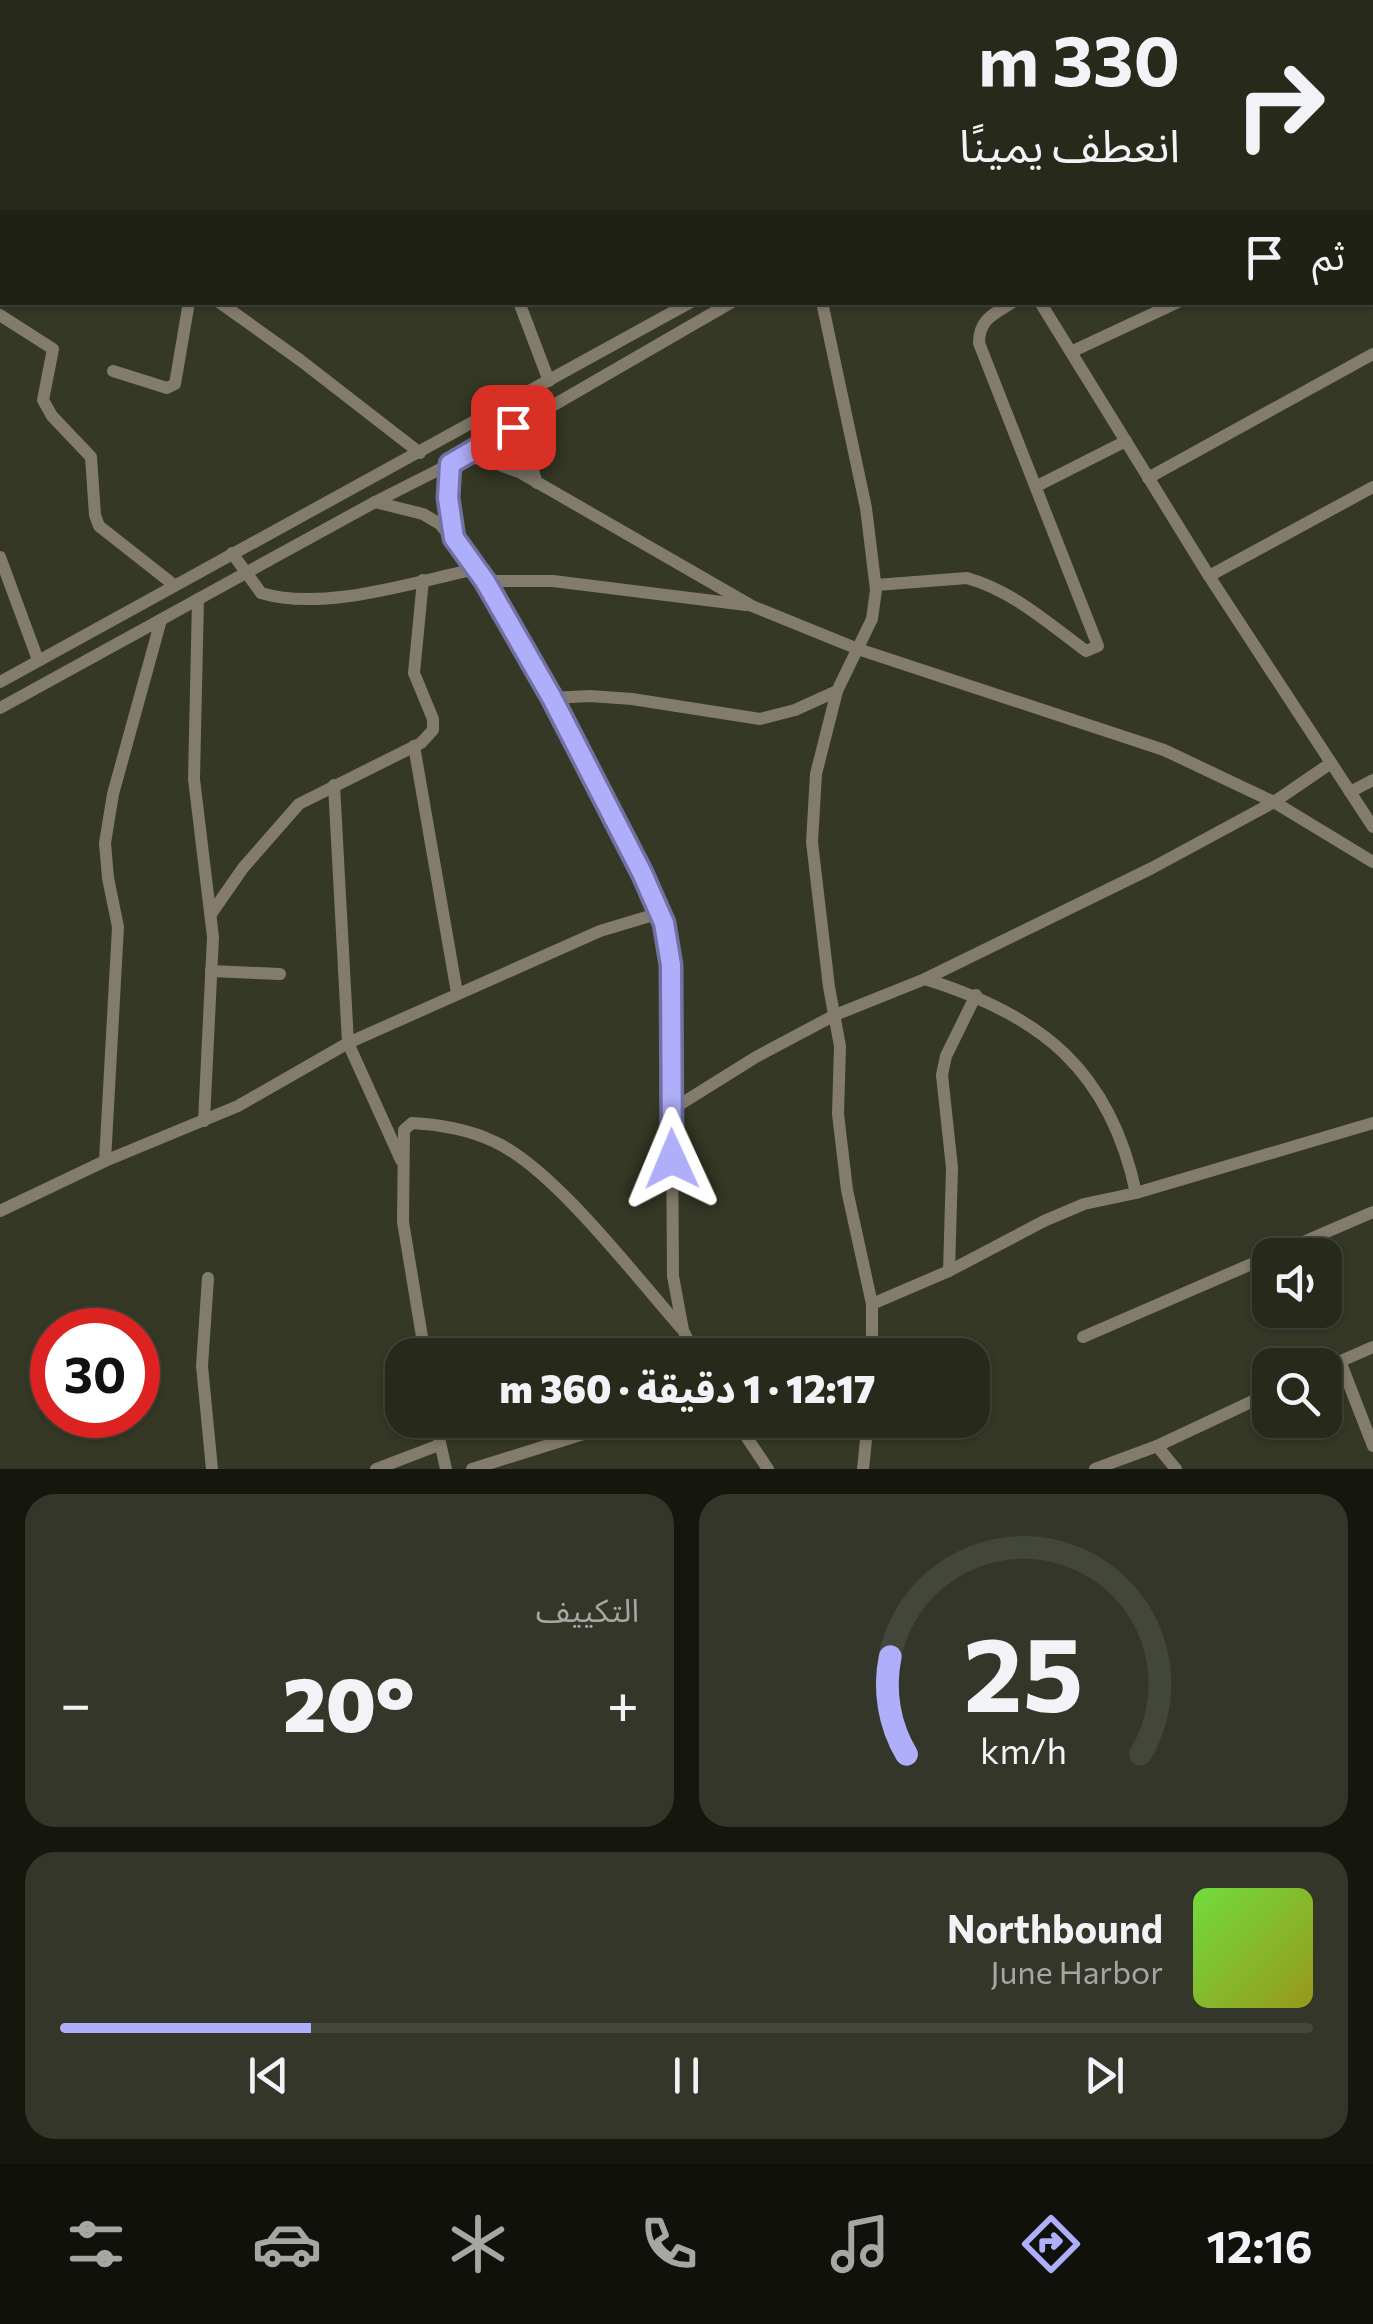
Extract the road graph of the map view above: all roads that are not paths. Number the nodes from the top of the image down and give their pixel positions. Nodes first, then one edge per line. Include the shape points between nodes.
1 (188, 305) edge
2 (223, 305) edge
3 (521, 305) edge
4 (686, 305) edge
5 (727, 305) edge
6 (823, 305) edge
7 (1008, 305) edge
8 (1042, 305) edge
9 (1172, 305) edge
10 (0, 315) edge
11 (1073, 351) junction
12 (1373, 354) edge
13 (578, 365) junction
14 (113, 371) dead end
15 (549, 381) junction
16 (587, 384) junction
17 (538, 412) junction
18 (1126, 442) junction
19 (420, 452) junction
20 (464, 457) junction
21 (450, 464) junction
22 (1148, 478) junction
23 (537, 484) junction
24 (1037, 486) junction
25 (1373, 487) edge
26 (375, 502) junction
27 (454, 538) junction
28 (232, 554) junction
29 (0, 558) edge
30 (476, 569) junction
31 (245, 574) junction
32 (1209, 576) junction
33 (423, 580) junction
34 (485, 581) junction
35 (174, 585) junction
36 (876, 585) junction
37 (198, 599) junction
38 (752, 606) junction
39 (162, 620) junction
40 (858, 649) junction
41 (38, 660) junction
42 (0, 682) edge
43 (837, 691) junction
44 (552, 698) junction
45 (0, 708) edge
46 (414, 746) junction
47 (1330, 763) junction
48 (1373, 780) edge
49 (334, 785) junction
50 (1350, 792) junction
51 (1274, 802) junction
52 (1373, 827) edge
53 (1373, 862) edge
54 (660, 913) junction
55 (211, 914) junction
56 (211, 971) junction
57 (280, 974) dead end
58 (925, 979) junction
59 (457, 993) junction
60 (976, 995) junction
61 (835, 1015) junction
62 (348, 1043) junction
63 (672, 1110) junction
64 (204, 1122) junction
65 (1373, 1123) edge
66 (105, 1161) junction
67 (402, 1163) junction
68 (1136, 1193) junction
69 (0, 1210) edge
70 (1373, 1212) edge
71 (1313, 1238) edge
72 (1252, 1264) edge
73 (949, 1271) junction
74 (208, 1278) dead end
75 (872, 1304) junction
76 (682, 1330) junction
77 (422, 1338) edge
78 (686, 1338) edge
79 (872, 1338) edge
80 (1083, 1338) dead end
81 (1373, 1347) edge
82 (1342, 1360) edge
83 (1342, 1366) edge
84 (1252, 1401) edge
85 (438, 1438) edge
86 (571, 1438) edge
87 (747, 1438) edge
88 (866, 1438) edge
89 (439, 1444) junction
90 (1156, 1446) junction
91 (1373, 1446) edge
92 (212, 1469) edge
93 (376, 1469) edge
94 (446, 1469) edge
95 (472, 1469) edge
96 (768, 1469) edge
97 (863, 1469) edge
98 (1095, 1469) edge
99 (1176, 1469) edge

1 - 14 street via 175,384 166,388
2 - 19 street
3 - 15 street
4 - 13 street
5 - 16 street
6 - 36 street
7 - 24 street via 980,326 980,343
8 - 11 street
9 - 11 street
10 - 35 street via 52,349 43,400 91,457 98,526
11 - 18 street
12 - 22 street
13 - 15 street
13 - 16 street
15 - 19 street
16 - 17 street
17 - 20 street
17 - 23 street via 530,440
18 - 22 street
18 - 24 street
19 - 28 street
20 - 21 street
20 - 23 street via 502,465
21 - 26 street
21 - 27 street
22 - 32 street
23 - 38 street
24 - 36 street via 1096,636 1095,650 1086,651 1031,609 966,578
25 - 32 street
26 - 27 street via 423,514
26 - 31 street
27 - 30 street
28 - 31 street
28 - 35 street
29 - 41 street
30 - 33 street
30 - 34 street
31 - 33 street via 265,594 300,598
31 - 37 street
32 - 47 street
33 - 46 street via 414,673 434,726
34 - 38 street via 554,581
34 - 44 street
35 - 41 street
36 - 40 street via 872,619
37 - 39 street
37 - 55 street via 194,780
38 - 40 street
39 - 45 street
39 - 66 street via 112,794 105,843 118,927
40 - 43 street
40 - 51 street via 1141,741
41 - 42 street
43 - 44 street via 760,719 632,699
43 - 61 street via 812,813
44 - 54 street
46 - 49 street
46 - 59 street
47 - 50 street
47 - 51 street
48 - 50 street
49 - 55 street via 292,810
49 - 62 street
50 - 52 street
51 - 53 street
51 - 58 street
54 - 59 street via 600,931
54 - 63 street via 671,965
55 - 56 street
56 - 57 street
56 - 64 street
58 - 60 street
58 - 61 street
59 - 62 street
60 - 68 street via 1032,1026 1090,1080 1119,1130
60 - 73 street via 942,1075 952,1168
61 - 63 street
61 - 75 street via 842,1151
62 - 64 street
62 - 67 street
63 - 76 street via 673,1276
64 - 66 street
65 - 68 street
66 - 69 street
67 - 76 street via 404,1130 412,1123 499,1144 564,1197
67 - 77 street via 403,1222
68 - 73 street via 1084,1204
70 - 71 street
72 - 80 street
73 - 75 street
74 - 92 street via 202,1366
75 - 79 street
76 - 78 street
81 - 82 street
83 - 91 street
84 - 90 street
85 - 89 street
86 - 95 street
87 - 96 street
88 - 97 street
89 - 93 street
89 - 94 street
90 - 98 street
90 - 99 street

